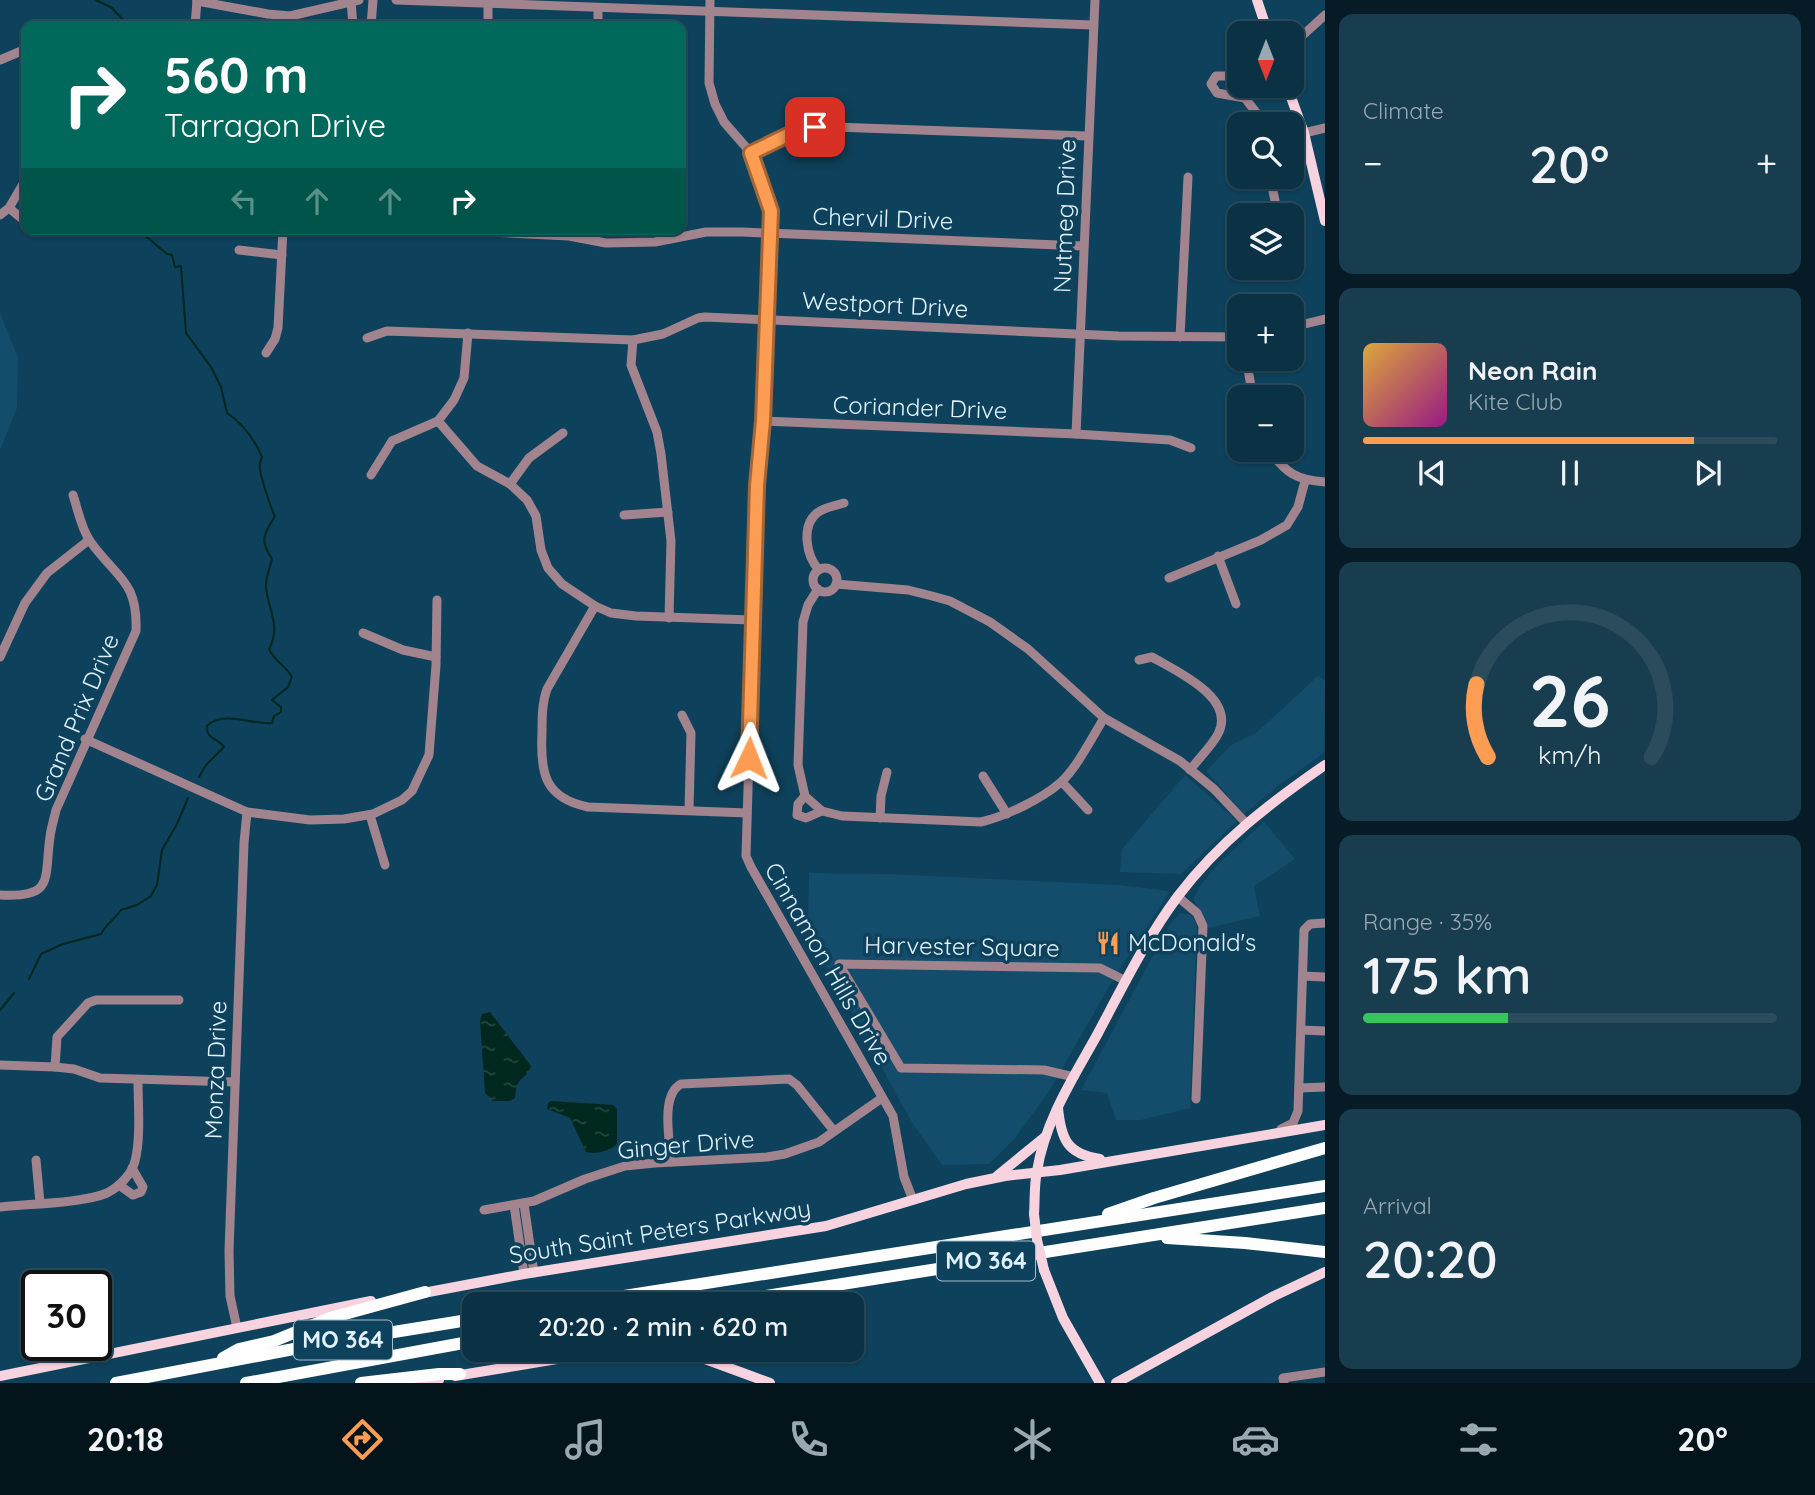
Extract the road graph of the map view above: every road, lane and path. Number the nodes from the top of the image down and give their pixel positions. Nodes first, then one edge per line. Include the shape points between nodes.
1 (359, 0) edge
2 (373, 0) edge
3 (396, 0) edge
4 (710, 0) edge
5 (1095, 0) edge
6 (1257, 0) edge
7 (197, 1) edge
8 (351, 1) edge
9 (488, 4) junction
10 (598, 8) junction
11 (710, 12) junction
12 (1325, 15) edge
13 (195, 21) edge
14 (353, 21) edge
15 (371, 21) edge
16 (488, 21) edge
17 (598, 21) edge
18 (1264, 21) edge
19 (1093, 25) junction
20 (1304, 34) edge
21 (21, 51) edge
22 (0, 60) edge
23 (1227, 76) edge
24 (1227, 95) edge
25 (1245, 98) edge
26 (1256, 112) edge
27 (1325, 128) edge
28 (1304, 133) joint
29 (1087, 136) junction
30 (751, 153) junction
31 (1188, 177) dead end
32 (21, 188) edge
33 (9, 208) junction
34 (0, 215) edge
35 (21, 218) edge
36 (1325, 221) edge
37 (770, 234) junction
38 (283, 235) edge
39 (549, 235) edge
40 (1083, 246) junction
41 (239, 250) dead end
42 (282, 255) junction
43 (765, 318) junction
44 (1325, 319) edge
45 (1304, 324) edge
46 (468, 333) junction
47 (1080, 334) junction
48 (1180, 337) junction
49 (1227, 337) edge
50 (367, 338) dead end
51 (633, 340) junction
52 (266, 353) dead end
53 (438, 421) junction
54 (763, 421) junction
55 (563, 433) dead end
56 (1076, 434) junction
57 (1191, 448) dead end
58 (1279, 462) edge
59 (370, 475) dead end
60 (1305, 481) junction
61 (1325, 482) edge
62 (510, 484) junction
63 (73, 495) dead end
64 (844, 503) dead end
65 (668, 512) junction
66 (624, 515) dead end
67 (89, 540) junction
68 (1218, 556) junction
69 (819, 570) junction
70 (1169, 578) dead end
71 (836, 584) junction
72 (818, 589) junction
73 (437, 600) dead end
74 (1236, 604) dead end
75 (595, 606) junction
76 (669, 618) junction
77 (752, 620) junction
78 (363, 633) dead end
79 (0, 657) edge
80 (436, 657) junction
81 (1139, 660) dead end
82 (682, 715) dead end
83 (1104, 718) junction
84 (85, 740) junction
85 (1325, 758) edge
86 (1322, 768) edge
87 (1191, 770) junction
88 (887, 772) dead end
89 (984, 776) dead end
90 (1062, 782) junction
91 (805, 796) junction
92 (689, 810) junction
93 (1088, 810) dead end
94 (822, 811) junction
95 (247, 812) junction
96 (747, 813) junction
97 (1007, 814) junction
98 (370, 816) junction
99 (880, 818) junction
100 (1246, 823) junction
101 (385, 865) dead end
102 (0, 895) edge
103 (1178, 897) junction
104 (1325, 923) edge
105 (1303, 976) junction
106 (1325, 977) edge
107 (1126, 981) junction
108 (179, 1000) dead end
109 (1301, 1030) junction
110 (1325, 1031) edge
111 (0, 1065) edge
112 (55, 1067) junction
113 (1074, 1077) junction
114 (138, 1080) junction
115 (235, 1082) junction
116 (1325, 1087) edge
117 (1299, 1088) junction
118 (882, 1098) junction
119 (1196, 1099) dead end
120 (1058, 1106) junction
121 (1298, 1111) junction
122 (1325, 1125) edge
123 (834, 1131) junction
124 (1272, 1134) junction
125 (1046, 1136) junction
126 (1325, 1149) edge
127 (36, 1160) dead end
128 (1111, 1161) junction
129 (671, 1162) junction
130 (132, 1168) junction
131 (1037, 1172) junction
132 (995, 1178) junction
133 (119, 1185) junction
134 (1325, 1186) edge
135 (913, 1200) junction
136 (40, 1202) junction
137 (519, 1205) junction
138 (0, 1207) edge
139 (1325, 1208) edge
140 (484, 1210) dead end
141 (1079, 1224) junction
142 (1138, 1237) junction
143 (1325, 1252) edge
144 (1325, 1272) edge
145 (529, 1274) junction
146 (425, 1292) junction
147 (649, 1292) edge
148 (791, 1292) edge
149 (462, 1321) edge
150 (237, 1328) junction
151 (462, 1344) edge
152 (213, 1363) junction
153 (1137, 1371) junction
154 (1325, 1372) edge
155 (460, 1374) junction
156 (0, 1376) edge
157 (1283, 1381) edge
158 (117, 1383) edge
159 (246, 1383) edge
160 (361, 1383) edge
161 (418, 1383) edge
162 (770, 1383) edge
163 (1100, 1383) edge
164 (1116, 1383) edge
165 (1131, 1383) edge

1 - 8 street
2 - 15 street
3 - 9 street
4 - 11 street, Cinnamon Hills Drive
5 - 19 street, Nutmeg Drive
6 - 18 main road
7 - 8 street via 290,16
7 - 13 street
8 - 14 street
9 - 10 street
9 - 16 street
10 - 11 street
10 - 17 street
11 - 19 street
11 - 30 street, Cinnamon Hills Drive via 709,83 715,104
12 - 20 street
19 - 29 street, Nutmeg Drive
21 - 22 street
23 - 24 street via 1216,76 1212,84 1217,93
25 - 26 street
27 - 28 street
28 - 36 main road
29 - 30 street via 815,127
29 - 40 street, Nutmeg Drive
30 - 37 street, Cinnamon Hills Drive via 771,211
31 - 48 street
32 - 33 street
33 - 34 street
33 - 35 street
37 - 39 street, Chervil Drive via 706,232 655,242 606,243
37 - 40 street, Chervil Drive
37 - 43 street, Cinnamon Hills Drive
38 - 42 street
40 - 47 street, Nutmeg Drive
41 - 42 street
42 - 52 street via 278,328
43 - 47 street, Westport Drive
43 - 51 street, Westport Drive via 698,318 663,334
43 - 54 street, Cinnamon Hills Drive
44 - 45 street
46 - 50 street, Westport Drive via 387,331
46 - 51 street, Westport Drive
46 - 53 street via 461,388
47 - 48 street, Westport Drive
47 - 56 street, Nutmeg Drive
48 - 49 street, Westport Drive
51 - 65 street via 631,365 657,432
53 - 59 street via 392,441
53 - 62 street via 477,466
54 - 56 street, Coriander Drive
54 - 77 street, Cinnamon Hills Drive
55 - 62 street via 529,458
56 - 57 street, Coriander Drive via 1170,440
58 - 60 street
60 - 61 street
60 - 68 street via 1287,525
62 - 75 street via 536,516 548,568 562,584
63 - 67 street, Grand Prix Drive
64 - 69 street via 813,516 807,549
65 - 66 street
65 - 76 street
67 - 79 street via 47,573 25,603
67 - 84 street, Grand Prix Drive via 127,584 137,610 136,631
68 - 70 street
68 - 74 street
69 - 71 street via 831,570
69 - 72 street via 813,578
71 - 72 street via 828,591
71 - 83 street via 952,598 1028,649
72 - 91 street via 803,622 798,765
73 - 80 street
75 - 76 street via 611,613
75 - 92 street via 543,701 543,773 555,793 569,803
76 - 77 street
77 - 96 street, Cinnamon Hills Drive
78 - 80 street via 403,650
80 - 98 street via 429,755 412,791
81 - 87 street via 1152,657 1207,691 1217,704 1219,733
82 - 92 street via 691,733
83 - 87 street
83 - 90 street
84 - 95 street
84 - 102 street, Grand Prix Drive via 56,810 48,872 39,889 18,896
85 - 86 main road
86 - 100 main road
87 - 100 street
88 - 99 street
89 - 97 street
90 - 93 street
90 - 97 street
91 - 94 street
91 - 94 street via 797,815 806,818
92 - 96 street
94 - 99 street
95 - 98 street via 310,820
95 - 115 street, Monza Drive
96 - 118 street, Cinnamon Hills Drive via 746,856 751,867
97 - 99 street via 981,822
98 - 101 street
100 - 103 main road
103 - 107 main road
103 - 119 street via 1197,913 1203,926
104 - 105 street via 1310,924 1304,930
105 - 106 street
105 - 109 street
107 - 113 main road
107 - 113 street, Harvester Square via 1100,968 839,964 901,1068 1044,1070
108 - 112 street via 88,1003 57,1037
109 - 110 street
109 - 117 street
111 - 112 street
112 - 114 street via 100,1078
113 - 120 main road
114 - 115 street
114 - 130 street
115 - 150 street, Monza Drive via 229,1251 230,1296
116 - 117 street
117 - 121 street
118 - 123 street, Ginger Drive
118 - 135 street, Cinnamon Hills Drive via 895,1123 904,1177
120 - 125 main road
120 - 128 main road via 1064,1139 1072,1148 1085,1157
121 - 122 street via 1312,1123
121 - 124 street via 1293,1123
122 - 124 main road, South Saint Peters Parkway
123 - 129 street, Ginger Drive via 813,1145 777,1156
123 - 129 street via 789,1079 681,1084 671,1091 668,1103
124 - 128 main road, South Saint Peters Parkway
125 - 131 main road
125 - 132 main road
126 - 141 highway
127 - 136 street
128 - 131 main road, South Saint Peters Parkway
129 - 137 street, Ginger Drive via 611,1170
130 - 133 street
130 - 133 street via 143,1187 141,1192 133,1195
131 - 132 main road, South Saint Peters Parkway
131 - 163 main road, bridge via 1034,1214 1044,1270 1063,1318
132 - 135 main road, South Saint Peters Parkway
133 - 136 street via 90,1197
134 - 141 highway, MO 364
135 - 145 main road, South Saint Peters Parkway via 826,1226
136 - 138 street
137 - 140 street, Ginger Drive
137 - 145 street
139 - 142 highway, MO 364
141 - 147 highway, MO 364
142 - 143 highway
142 - 148 highway, MO 364
144 - 153 main road
145 - 146 main road, South Saint Peters Parkway
146 - 150 main road, South Saint Peters Parkway
146 - 152 highway via 330,1318 274,1341 239,1349
149 - 152 highway, MO 364
150 - 156 main road, South Saint Peters Parkway
151 - 159 highway, MO 364
152 - 158 highway, MO 364
153 - 164 main road
153 - 165 main road
154 - 157 street
155 - 160 highway
155 - 161 main road
155 - 162 main road via 640,1350 705,1359

